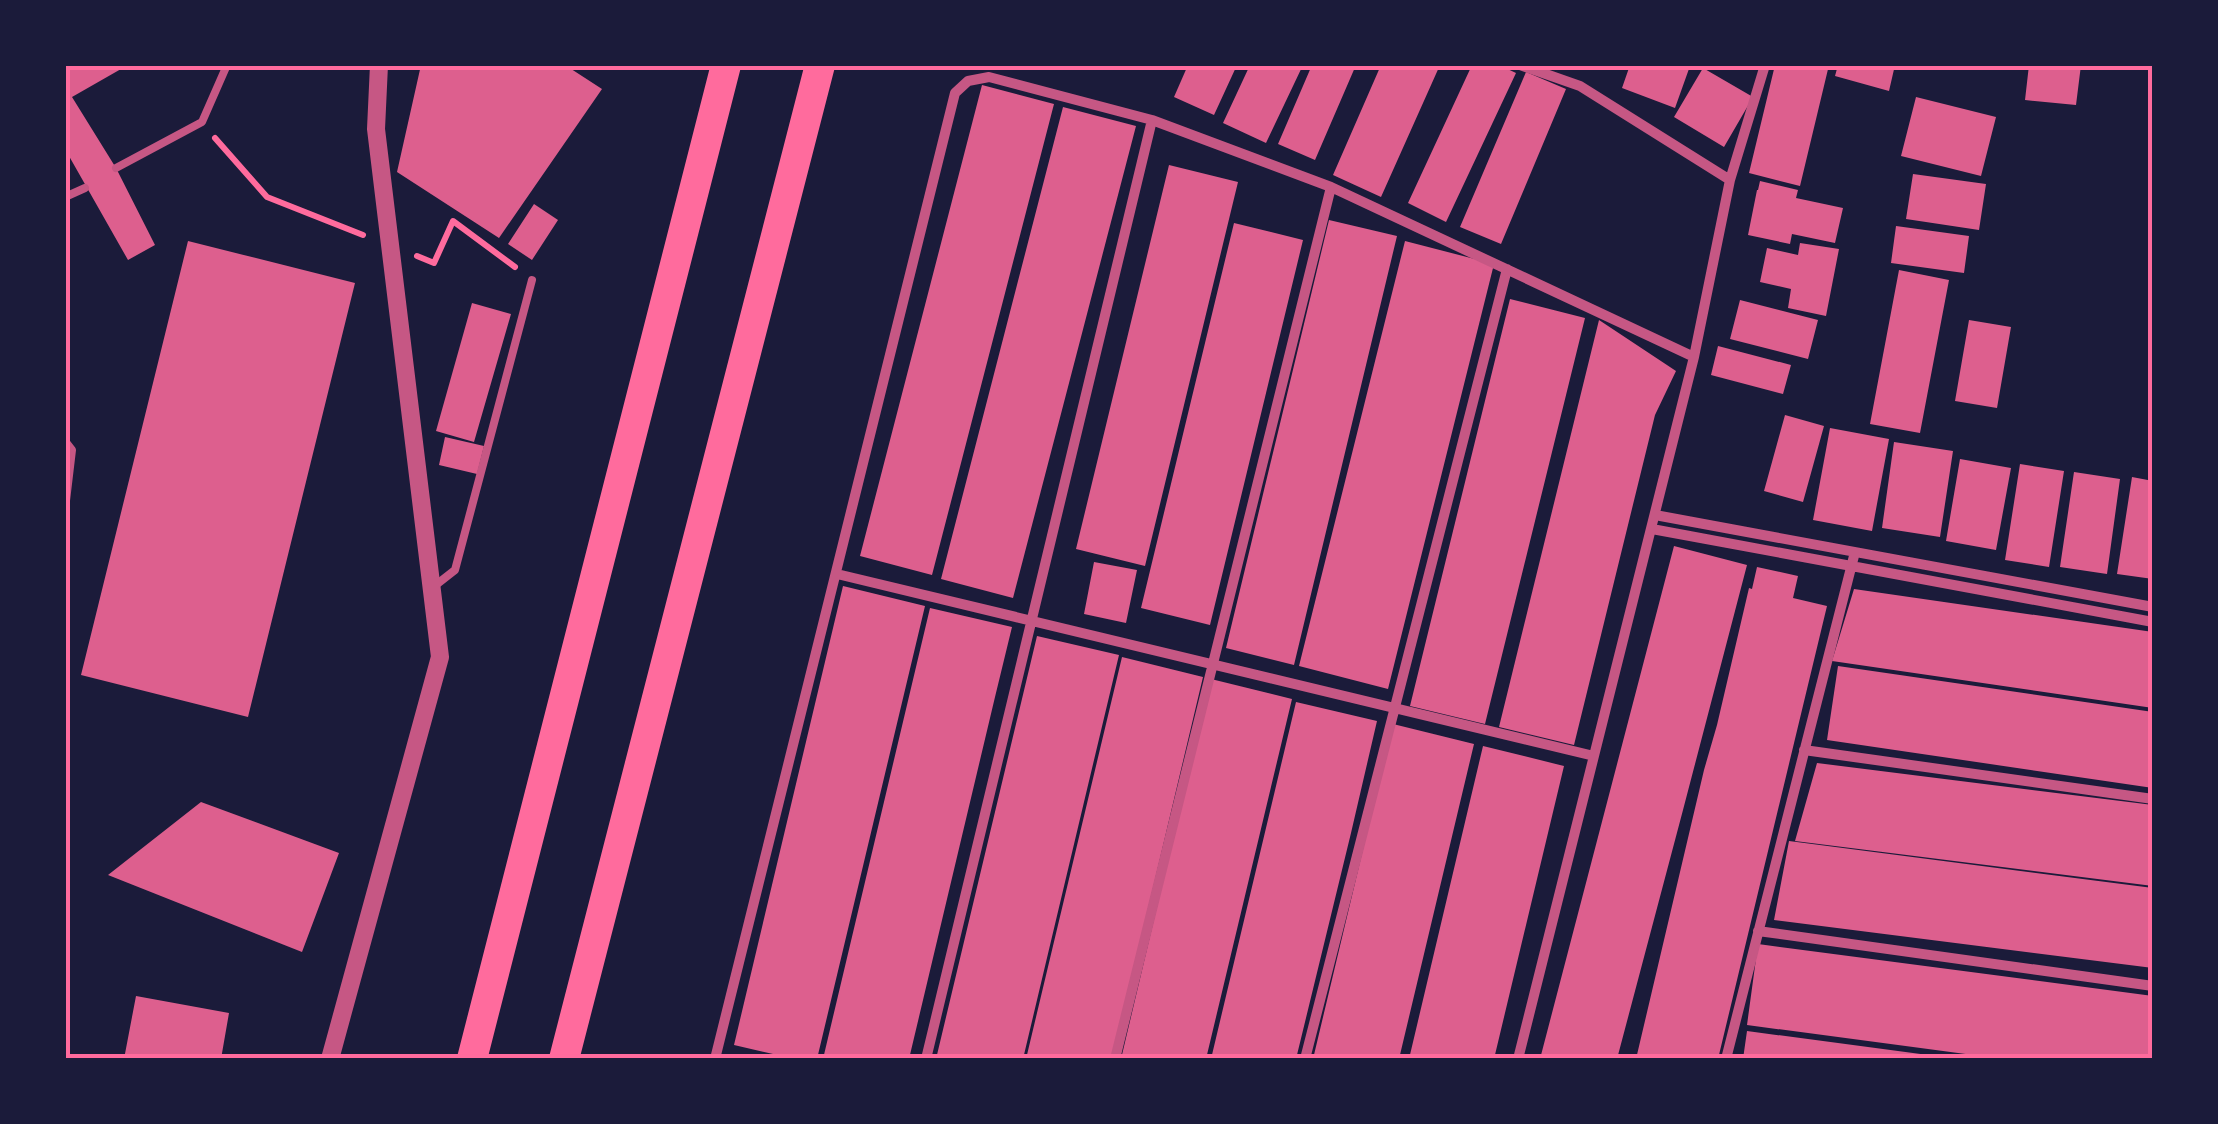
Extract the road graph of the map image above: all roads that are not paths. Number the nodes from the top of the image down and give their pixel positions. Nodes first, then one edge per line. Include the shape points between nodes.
1 (226, 65) edge
2 (379, 65) edge
3 (726, 65) edge
4 (820, 65) edge
5 (1520, 65) edge
6 (1765, 65) edge
7 (1152, 120) junction
8 (116, 168) dead end
9 (1730, 180) junction
10 (1331, 187) junction
11 (86, 188) dead end
12 (65, 197) edge
13 (1507, 270) junction
14 (532, 280) road end
15 (1694, 358) junction
16 (65, 441) edge
17 (65, 509) edge
18 (1655, 515) junction
19 (1652, 529) junction
20 (1855, 552) junction
21 (1851, 566) junction
22 (837, 574) junction
23 (1972, 574) junction
24 (432, 588) junction
25 (1970, 588) junction
26 (2153, 607) edge
27 (1032, 620) junction
28 (2153, 622) edge
29 (1213, 664) junction
30 (1395, 708) junction
31 (1804, 750) junction
32 (1594, 756) junction
33 (2153, 799) edge
34 (1758, 931) junction
35 (2153, 986) edge
36 (330, 1059) edge
37 (472, 1059) edge
38 (564, 1059) edge
39 (715, 1059) edge
40 (926, 1059) edge
41 (1115, 1059) edge
42 (1306, 1059) edge
43 (1518, 1059) edge
44 (1726, 1059) edge

1 - 8 lane via 202,122
2 - 24 street via 376,129
3 - 37 highway
4 - 38 highway
5 - 9 street via 1580,86
6 - 9 street
7 - 10 street
7 - 22 street via 989,77 968,81 955,93
7 - 27 street
9 - 15 street
10 - 13 street
10 - 29 street
11 - 12 lane
13 - 15 street
13 - 30 street
14 - 24 lane via 455,570
15 - 18 street
16 - 17 lane via 72,450
18 - 19 street
18 - 20 street
19 - 21 street
19 - 32 street
20 - 21 street
20 - 23 street
21 - 25 street
21 - 31 street
22 - 27 street
22 - 39 street
23 - 25 street
23 - 26 street
24 - 36 street via 440,657
25 - 28 street
27 - 29 street
27 - 40 street
29 - 30 street
29 - 41 street
30 - 32 street
30 - 42 street
31 - 33 street
31 - 34 street
32 - 43 street
34 - 35 street
34 - 44 street

